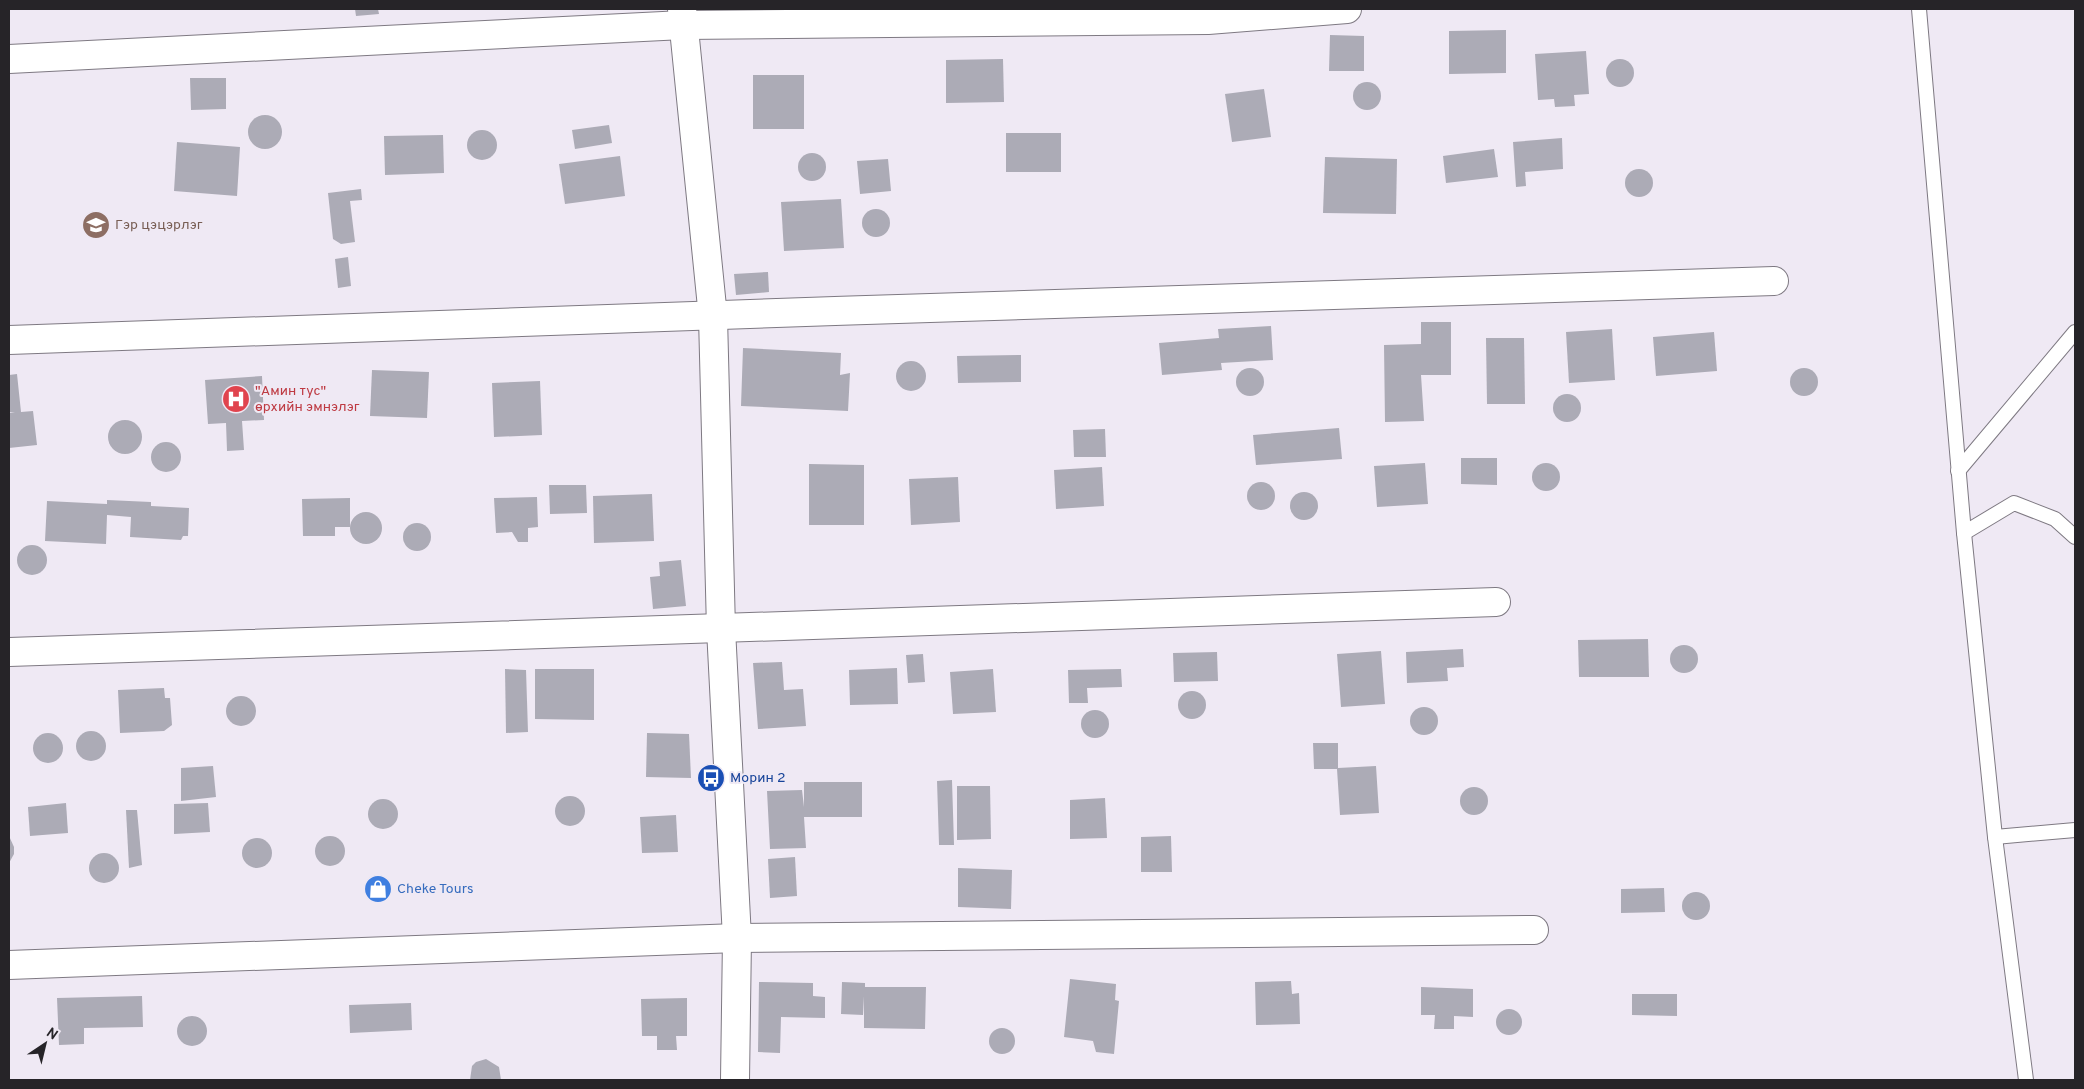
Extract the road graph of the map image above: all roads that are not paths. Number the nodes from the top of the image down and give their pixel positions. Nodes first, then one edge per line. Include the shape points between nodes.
1 (1347, 9) edge
2 (1919, 9) edge
3 (683, 17) edge
4 (9, 59) edge
5 (1774, 281) dead end
6 (713, 317) junction
7 (2075, 332) edge
8 (9, 340) edge
9 (1958, 471) junction
10 (1964, 532) junction
11 (2075, 537) edge
12 (1496, 602) dead end
13 (721, 629) junction
14 (9, 652) edge
15 (2075, 830) edge
16 (1995, 837) junction
17 (1534, 930) dead end
18 (737, 938) junction
19 (9, 965) edge
20 (735, 1080) edge
21 (2026, 1080) edge

1 - 3 street via 1208,20
2 - 9 lane
3 - 4 street
3 - 6 street
5 - 6 street via 1325,292
6 - 8 street
6 - 13 street
7 - 9 lane
9 - 10 lane
10 - 11 lane via 2014,504 2055,519
10 - 16 lane
12 - 13 street
13 - 14 street
13 - 18 street
15 - 16 lane
16 - 21 lane
17 - 18 street
18 - 19 street
18 - 20 street

